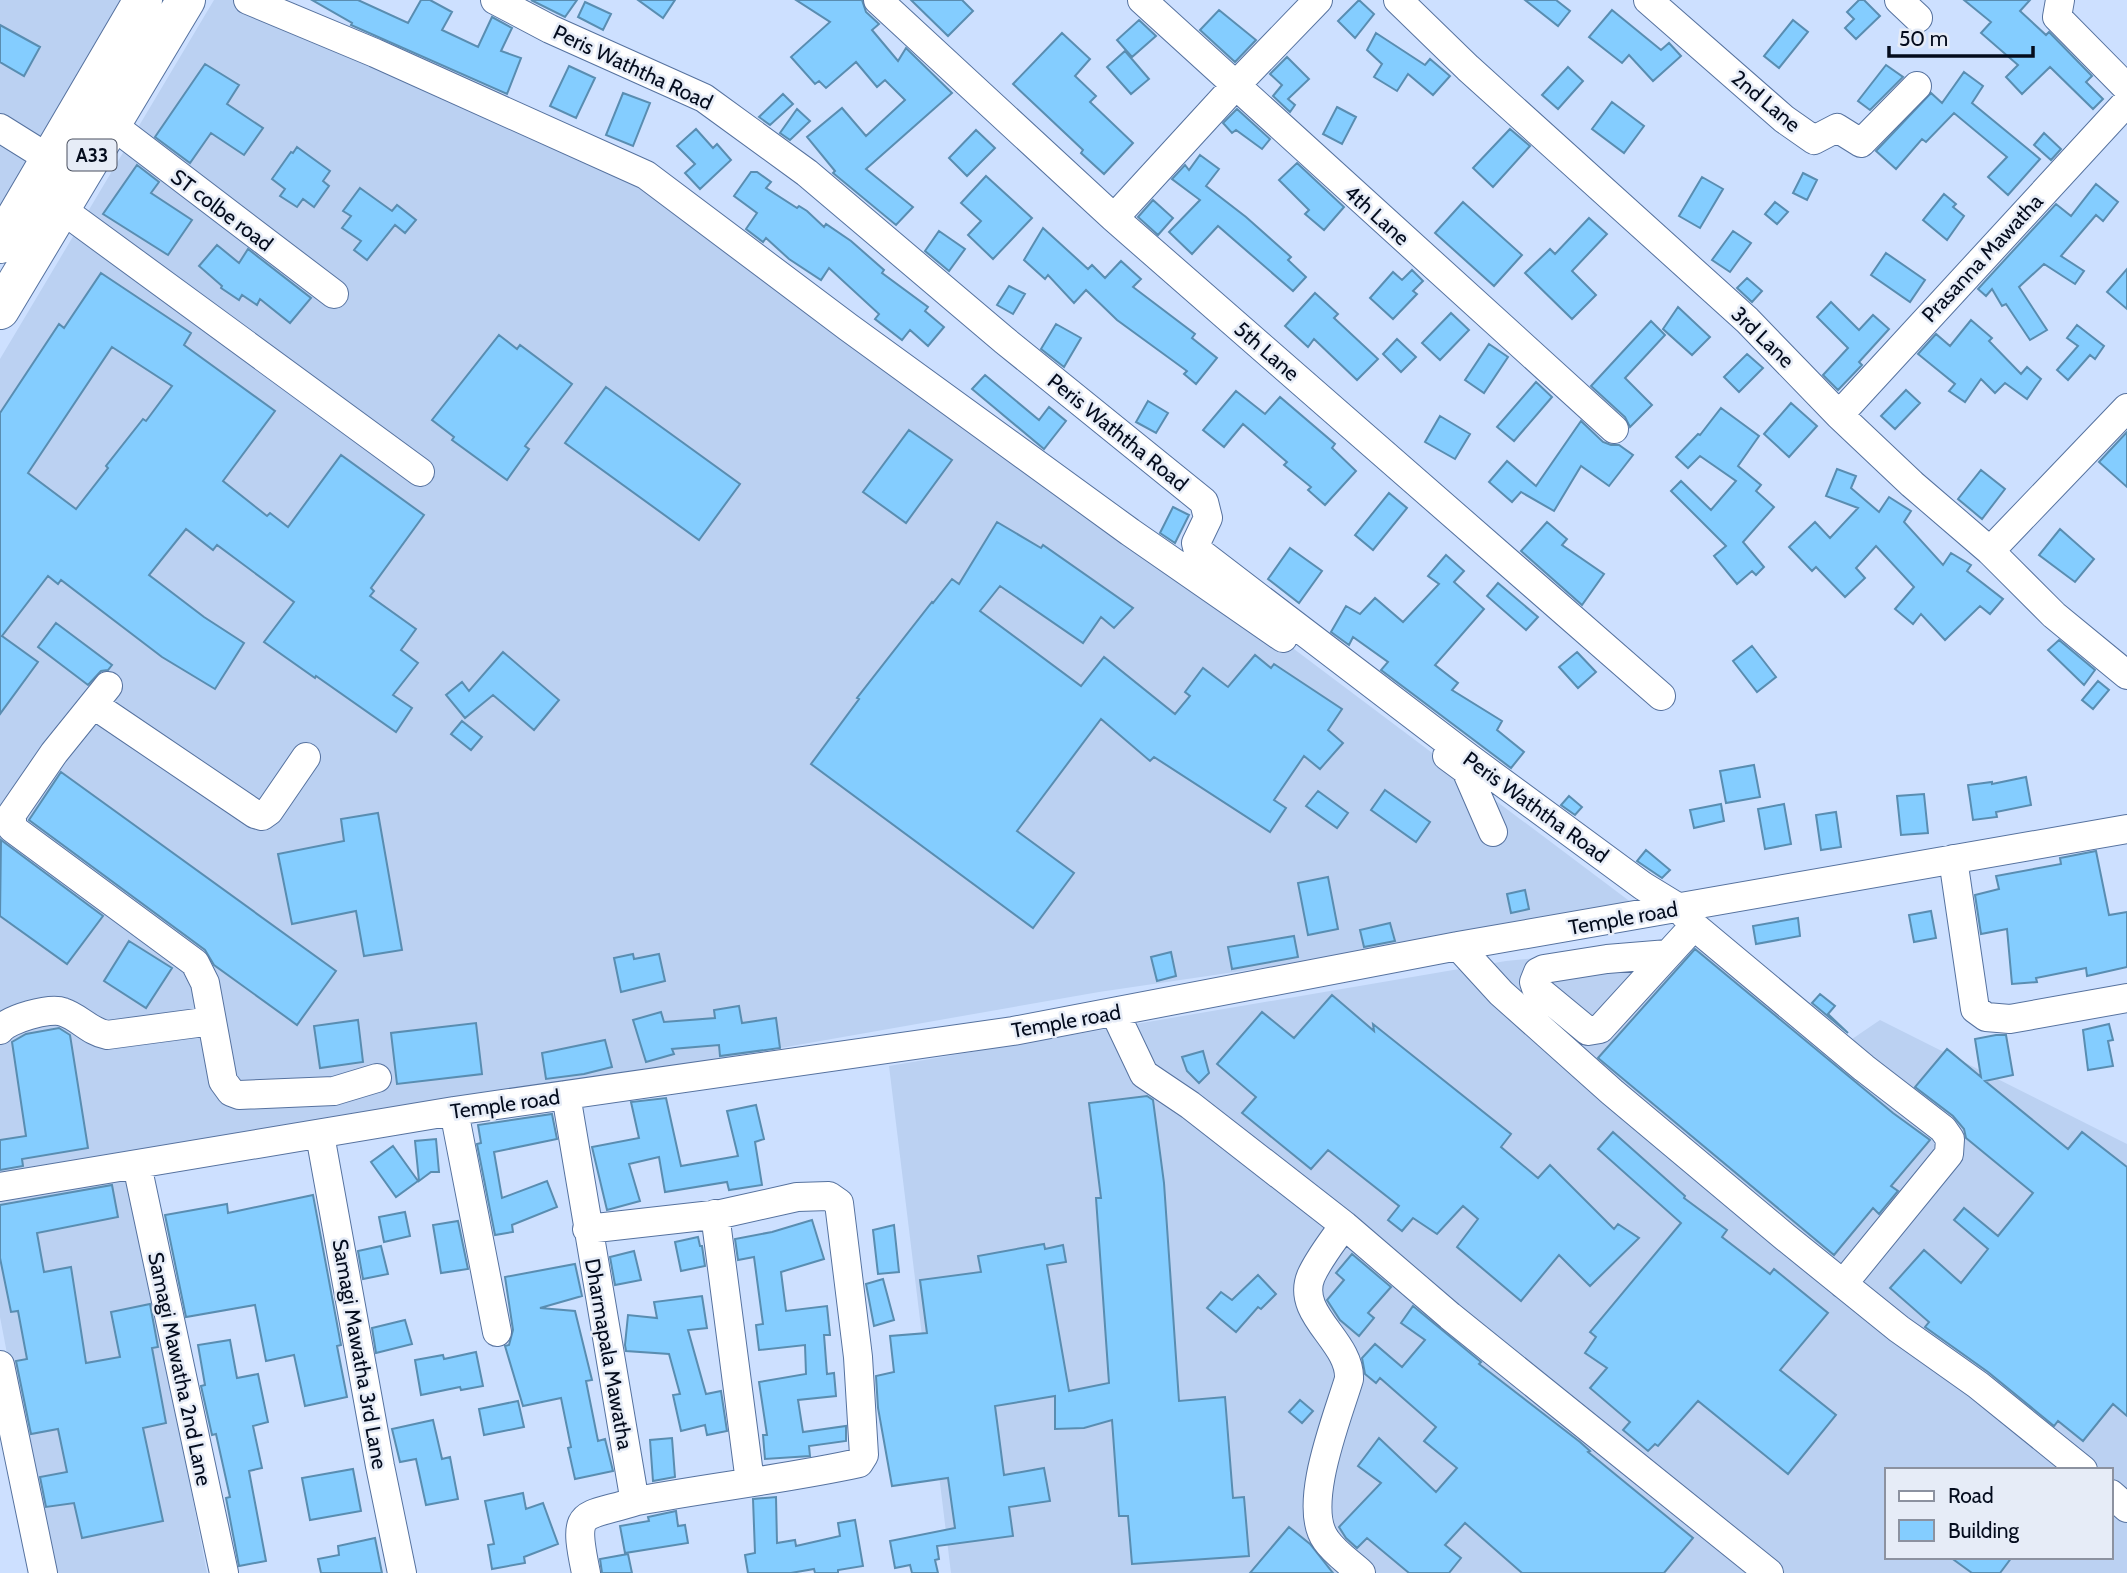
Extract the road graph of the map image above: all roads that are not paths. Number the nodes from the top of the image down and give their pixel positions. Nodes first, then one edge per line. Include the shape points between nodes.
1 (143, 0) edge
2 (186, 0) edge
3 (248, 0) edge
4 (495, 0) edge
5 (878, 0) edge
6 (1142, 0) edge
7 (1318, 0) edge
8 (1398, 0) edge
9 (1648, 0) edge
10 (2060, 0) edge
11 (1234, 86) junction
12 (1917, 86) dead end
13 (2127, 88) edge
14 (2127, 102) edge
15 (111, 124) junction
16 (0, 128) edge
17 (63, 182) junction
18 (1114, 218) junction
19 (0, 244) edge
20 (334, 294) dead end
21 (0, 310) edge
22 (2127, 408) edge
23 (1839, 415) junction
24 (1614, 429) dead end
25 (420, 472) dead end
26 (1990, 551) junction
27 (2127, 675) edge
28 (1661, 696) dead end
29 (306, 757) dead end
30 (2127, 829) edge
31 (1493, 832) dead end
32 (1953, 859) junction
33 (1686, 917) junction
34 (1458, 946) junction
35 (1668, 954) dead end
36 (2127, 998) edge
37 (1115, 1013) junction
38 (212, 1021) junction
39 (0, 1030) edge
40 (377, 1078) dead end
41 (334, 1091) junction
42 (566, 1095) junction
43 (454, 1111) junction
44 (330, 1133) junction
45 (137, 1165) junction
46 (0, 1187) edge
47 (715, 1214) junction
48 (1344, 1225) junction
49 (587, 1229) junction
50 (1843, 1284) junction
51 (497, 1332) dead end
52 (0, 1365) edge
53 (2081, 1468) edge
54 (750, 1482) junction
55 (2113, 1496) edge
56 (637, 1501) junction
57 (2127, 1508) edge
58 (43, 1573) edge
59 (224, 1573) edge
60 (402, 1573) edge
61 (586, 1573) edge
62 (1361, 1573) edge
63 (1769, 1573) edge

1 - 17 highway, A33
2 - 15 highway, A33
3 - 31 street via 646,175 1119,524 1466,770
4 - 33 street, Peris Waththa Road via 704,97 807,173 1203,502 1208,518 1196,543 1198,551
5 - 18 street, 5th Lane
6 - 11 street, 4th Lane
7 - 11 street
8 - 23 street, 3rd Lane via 1747,320
9 - 12 street, 2nd Lane via 1814,140 1837,128 1861,143
10 - 13 street via 2057,17
11 - 18 street
11 - 24 street, 4th Lane
14 - 23 street, Prasanna Mawatha
15 - 17 highway, A33
15 - 20 street, ST colbe road
16 - 17 street
17 - 19 highway, A33
17 - 21 highway, A33
17 - 25 street
18 - 28 street, 5th Lane
22 - 26 street
23 - 26 street, 3rd Lane
26 - 27 street, 3rd Lane via 2054,615
29 - 38 street via 269,811 255,814 101,696 12,814 12,828 195,963 205,983
30 - 32 street, Temple road
32 - 33 street, Temple road
32 - 36 street via 1975,1009 1986,1017 2010,1019
33 - 34 street, Temple road
33 - 35 street
33 - 50 street via 1950,1139 1949,1154
34 - 37 street, Temple road
34 - 50 street via 1501,993 1612,1092
37 - 42 street, Temple road
37 - 48 street via 1144,1074
38 - 39 street via 107,1035 55,1010 10,1020
38 - 41 street via 223,1081 231,1092
40 - 41 street
41 - 44 street, Samagi Mawatha 3rd Lane
42 - 43 street, Temple road
42 - 49 street, Dharmapala Mawatha
43 - 44 street, Temple road
43 - 51 street
44 - 45 street, Temple road
44 - 60 street, Samagi Mawatha 3rd Lane via 380,1466
45 - 46 street, Temple road
45 - 59 street, Samagi Mawatha 2nd Lane
47 - 49 street
47 - 54 street
47 - 54 street via 797,1197 829,1196 839,1203 848,1264 864,1455 859,1463
48 - 62 street via 1309,1286 1314,1311 1347,1359 1349,1370 1321,1470 1319,1521 1324,1539
48 - 63 street
49 - 56 street, Dharmapala Mawatha
50 - 53 street
52 - 58 street
54 - 56 street
55 - 57 street
56 - 61 street via 599,1511 579,1526

